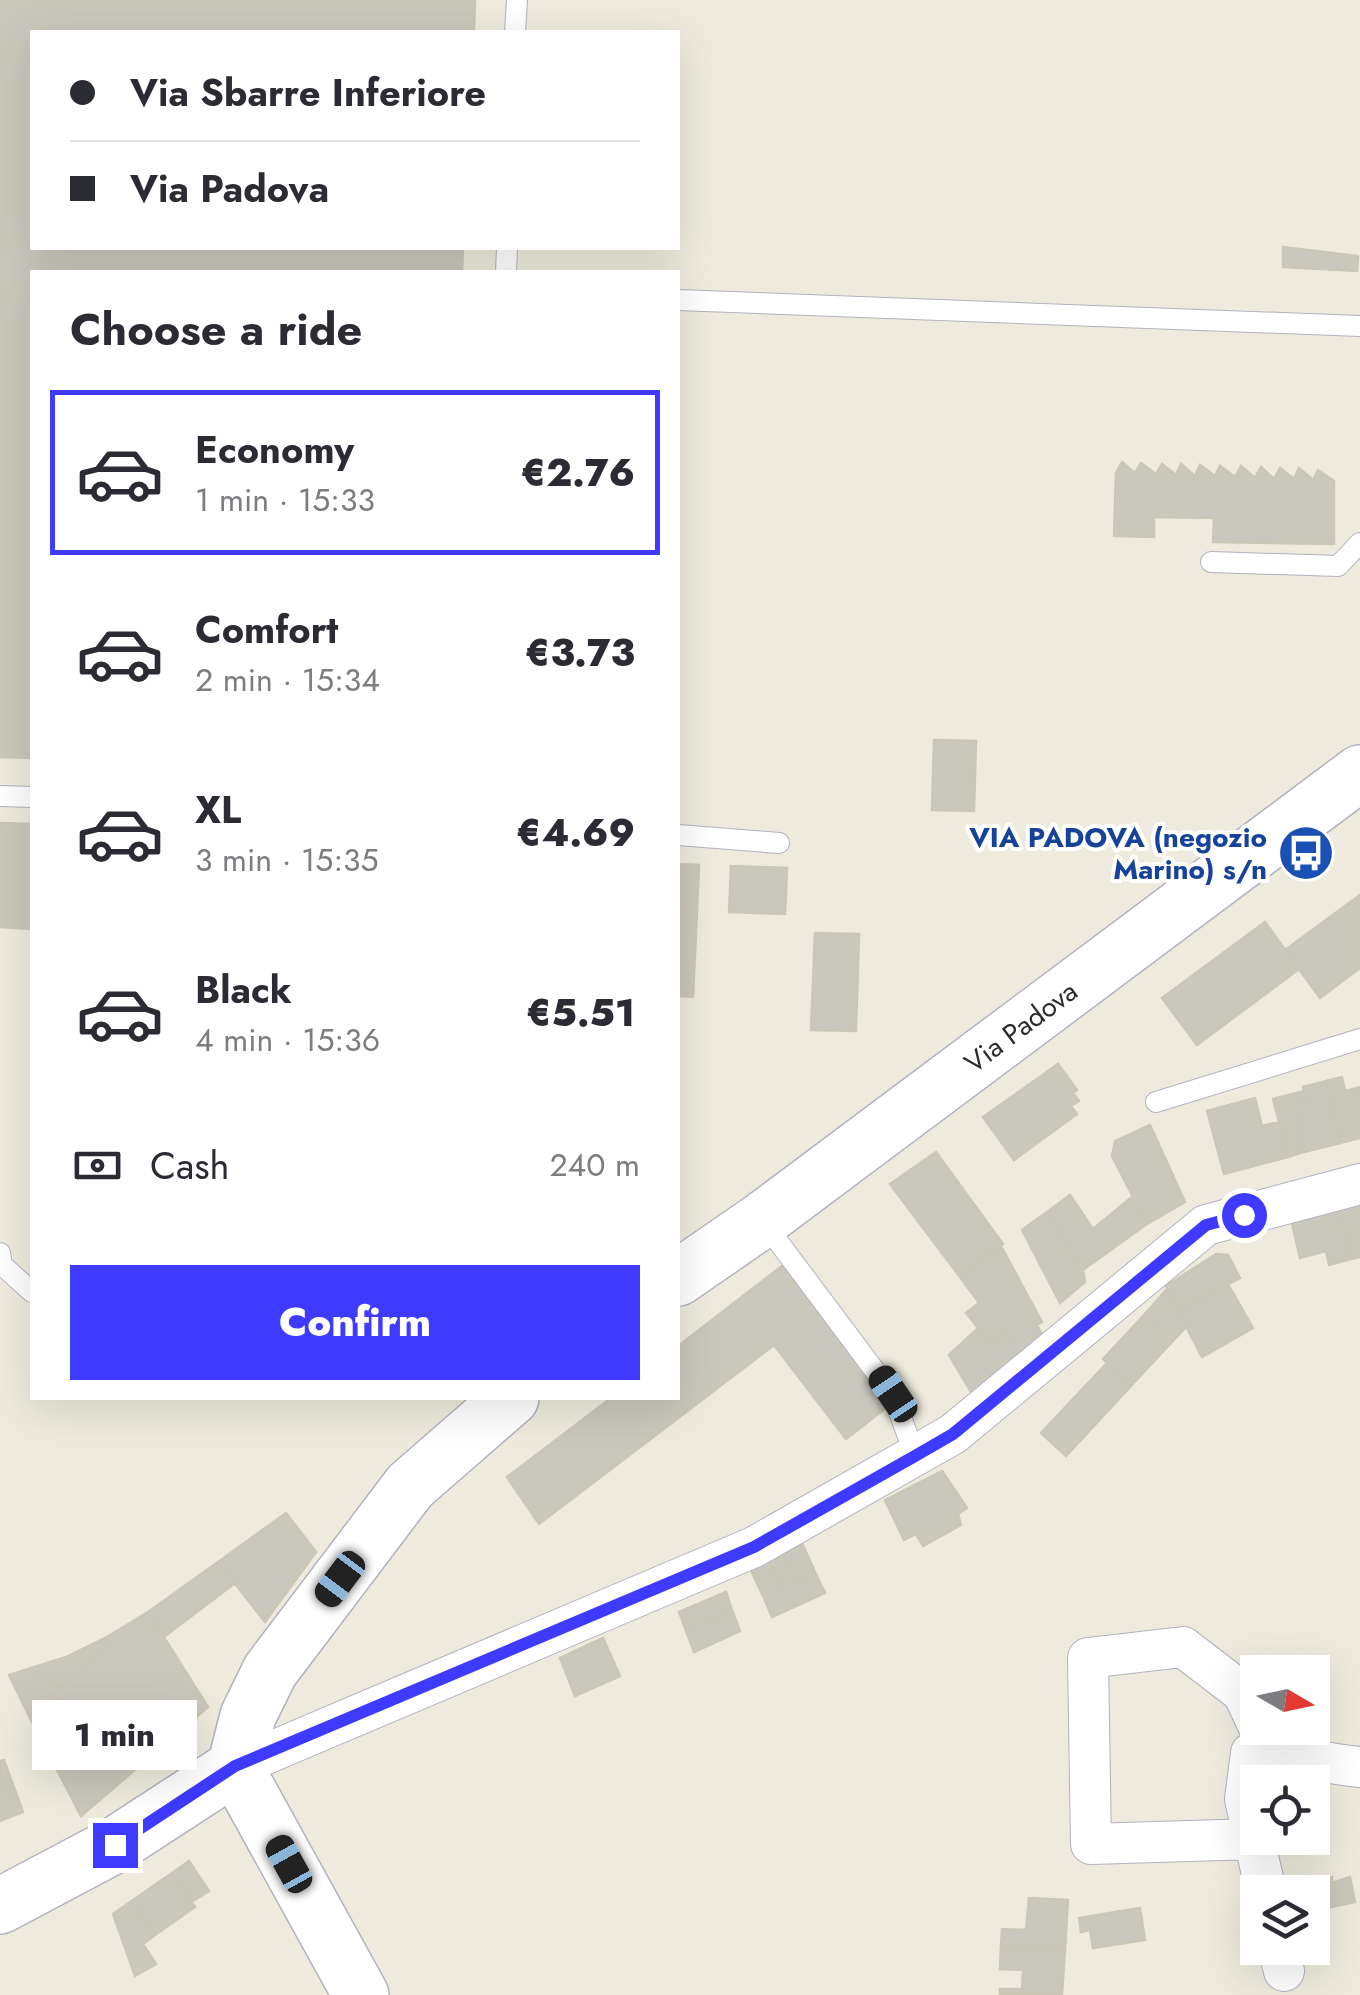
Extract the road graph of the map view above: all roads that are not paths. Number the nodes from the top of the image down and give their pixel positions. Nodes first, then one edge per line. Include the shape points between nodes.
1 (517, 0) edge
2 (515, 30) edge
3 (680, 300) edge
4 (1360, 326) edge
5 (1360, 543) edge
6 (1211, 562) dead end
7 (1360, 772) edge
8 (0, 796) edge
9 (30, 797) edge
10 (680, 835) edge
11 (778, 843) dead end
12 (1360, 1039) edge
13 (1156, 1102) dead end
14 (1360, 1184) edge
15 (762, 1220) junction
16 (0, 1252) edge
17 (680, 1277) edge
18 (30, 1290) edge
19 (508, 1400) edge
20 (915, 1456) junction
21 (1240, 1691) edge
22 (1277, 1745) edge
23 (235, 1766) junction
24 (1360, 1768) edge
25 (1240, 1839) edge
26 (0, 1906) edge
27 (361, 1995) edge

1 - 2 lane
3 - 4 lane
5 - 6 lane via 1338,566
7 - 15 street, Via Padova
8 - 9 lane
10 - 11 lane
12 - 13 lane
14 - 20 street via 1206,1225 953,1434
15 - 17 street, Via Padova
15 - 20 lane via 893,1394
16 - 18 lane via 2,1265
19 - 23 street via 410,1486 282,1656 248,1716
20 - 23 street via 754,1547
21 - 25 street via 1183,1647 1088,1658 1091,1844
22 - 24 street via 1314,1762
23 - 26 street via 115,1845
23 - 27 street

